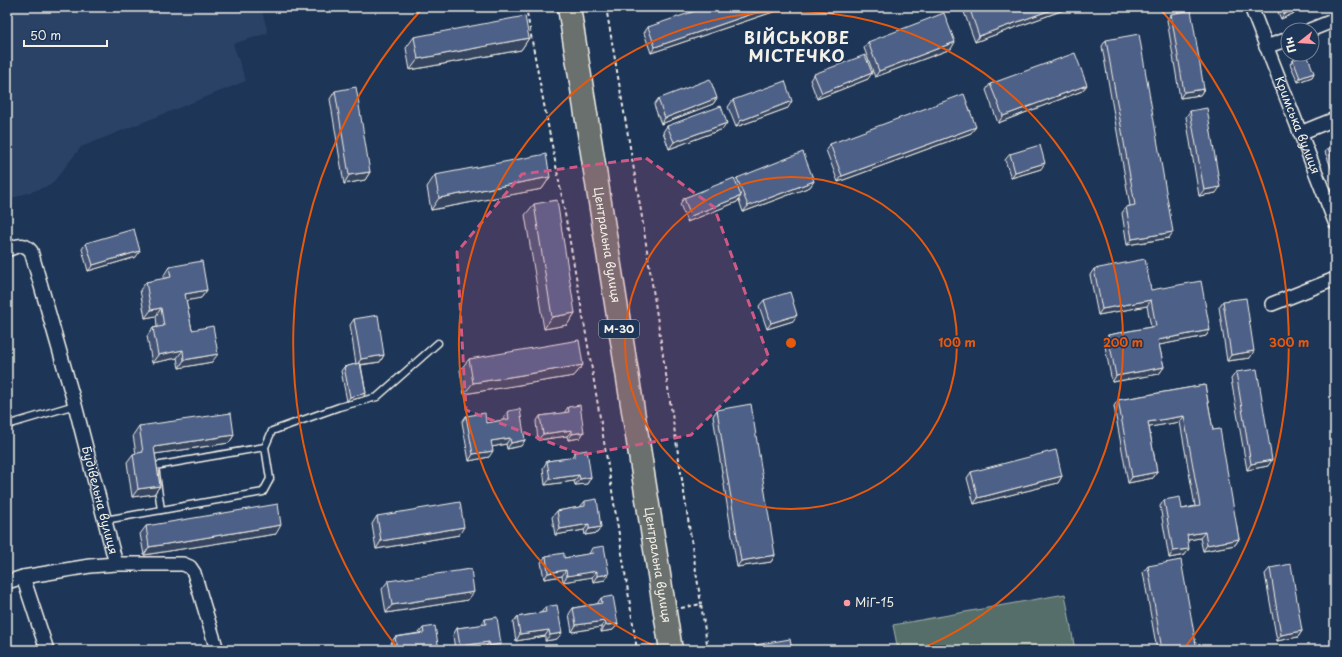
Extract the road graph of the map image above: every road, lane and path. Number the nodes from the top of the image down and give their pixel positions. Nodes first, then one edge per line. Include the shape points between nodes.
1 (526, 7) edge
2 (569, 7) edge
3 (606, 7) edge
4 (1251, 7) edge
5 (1335, 20) edge
6 (1320, 26) edge
7 (1280, 42) edge
8 (1266, 47) junction
9 (1335, 118) edge
10 (1300, 132) junction
11 (1335, 222) edge
12 (7, 250) edge
13 (1335, 279) edge
14 (1272, 304) dead end
15 (438, 342) dead end
16 (75, 405) junction
17 (7, 425) edge
18 (265, 447) junction
19 (161, 510) junction
20 (105, 520) junction
21 (116, 564) junction
22 (23, 577) junction
23 (7, 582) edge
24 (701, 604) junction
25 (677, 608) dead end
26 (47, 650) edge
27 (217, 650) edge
28 (637, 650) edge
29 (670, 650) edge
30 (708, 650) edge

1 - 28 path via 592,370
2 - 29 highway, Центральна вулиця / М-30
3 - 24 path
4 - 8 street, Кримська вулиця
5 - 6 street
7 - 8 street
8 - 10 street, Кримська вулиця
9 - 10 street
10 - 11 street, Кримська вулиця
12 - 16 street, Будівельна вулиця via 20,245 31,251
13 - 14 street
15 - 18 lane via 378,398 340,407 272,431
16 - 17 lane
16 - 20 street, Будівельна вулиця
18 - 19 lane via 270,479 263,492
18 - 19 lane via 156,466
19 - 20 lane
20 - 21 street, Будівельна вулиця
21 - 22 street
21 - 27 street, Будівельна вулиця via 183,564 190,567
22 - 23 street
22 - 26 street
24 - 25 path
24 - 30 path

